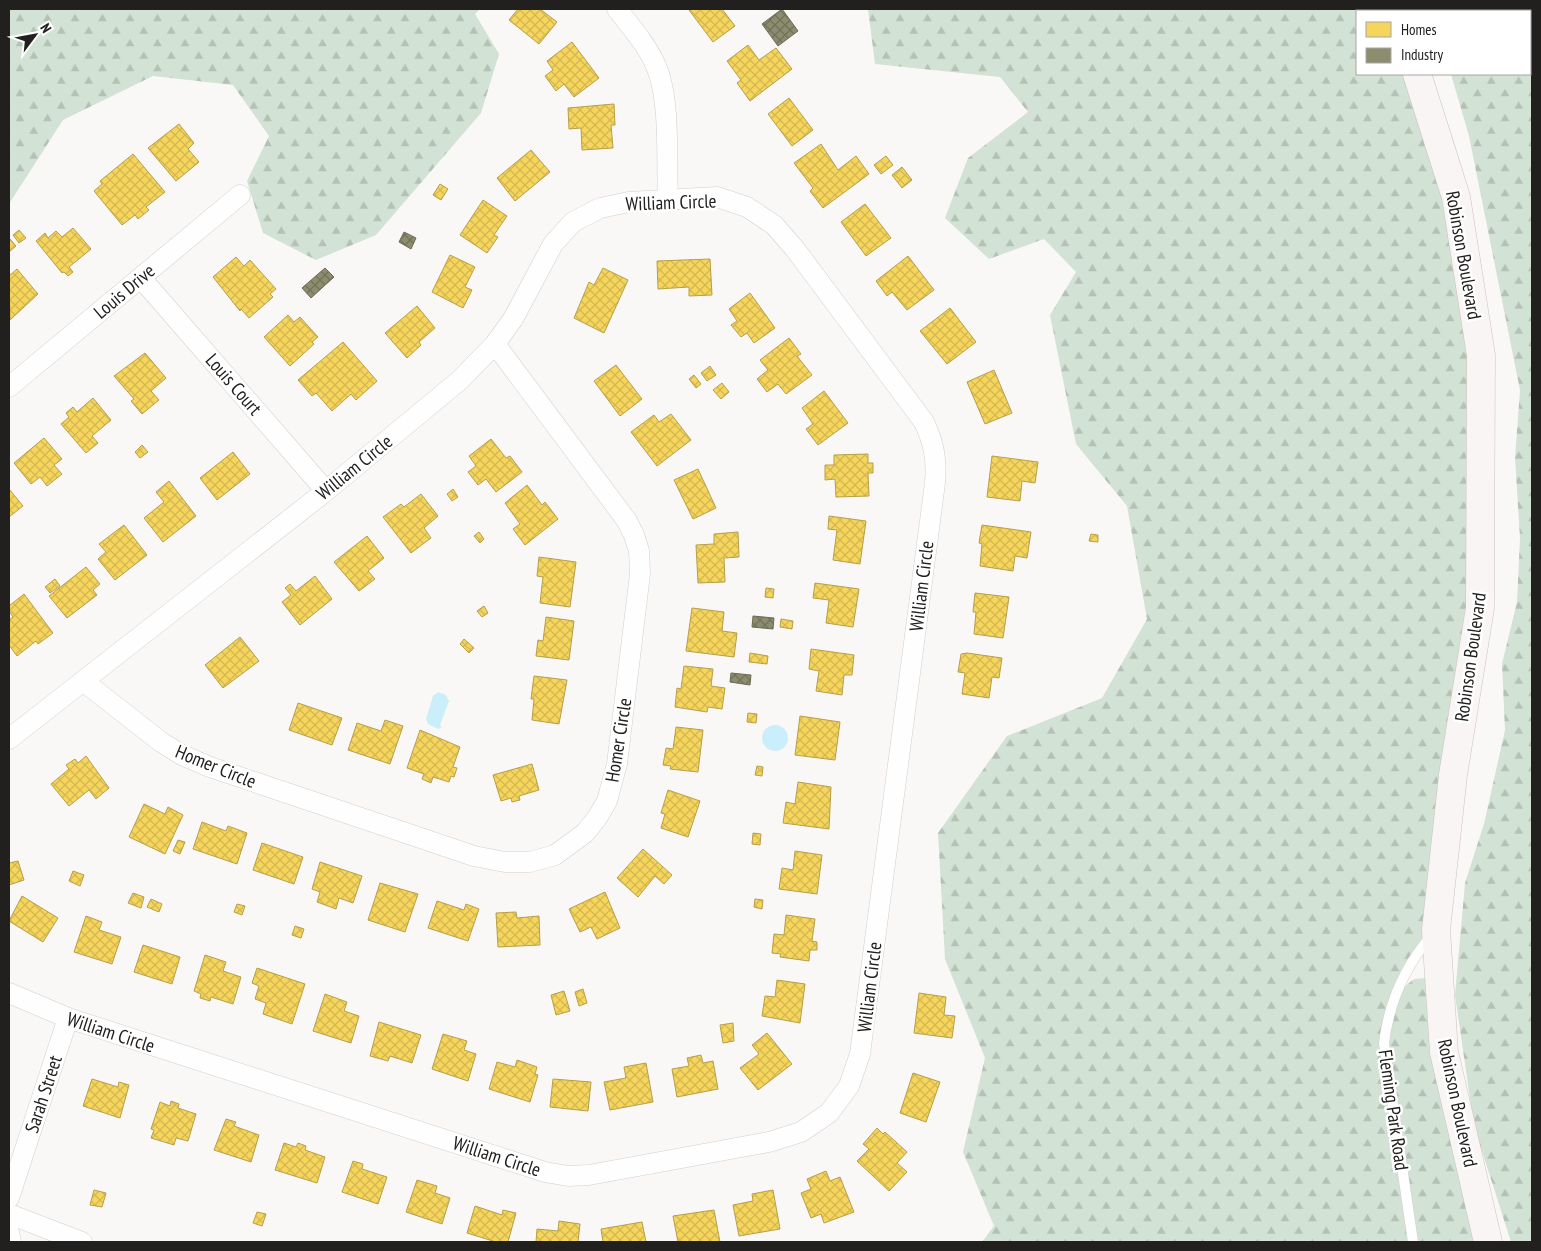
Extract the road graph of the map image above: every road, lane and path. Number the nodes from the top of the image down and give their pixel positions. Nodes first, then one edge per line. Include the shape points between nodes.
1 (617, 9) edge
2 (1417, 75) edge
3 (240, 195) dead end
4 (668, 200) junction
5 (141, 278) junction
6 (495, 344) junction
7 (9, 387) edge
8 (326, 491) junction
9 (83, 681) junction
10 (9, 740) edge
11 (1436, 930) junction
12 (9, 993) edge
13 (68, 1018) junction
14 (9, 1198) edge
15 (9, 1214) edge
16 (9, 1232) edge
17 (11, 1242) edge
18 (82, 1242) edge
19 (1412, 1242) edge
20 (1488, 1242) edge

1 - 4 street via 656,66 664,95
2 - 11 main road, Robinson Boulevard via 1456,197 1481,354 1480,608 1453,774
3 - 5 street, Louis Drive
4 - 6 street, William Circle via 629,202 600,208 573,222 553,244
4 - 13 street, William Circle via 717,197 748,207 774,225 924,422 933,441 934,483 860,1054 849,1086 829,1113 801,1132 769,1142 589,1175 568,1176 546,1172
5 - 7 street, Louis Drive
5 - 8 street, Louis Court
6 - 8 street, William Circle via 460,380
6 - 9 street, Homer Circle via 612,498 634,535 639,551 640,574 613,785 597,818 570,846 555,855 530,862 505,862 474,856 229,774 182,755 160,742
8 - 9 street, William Circle
9 - 10 street, William Circle
11 - 19 lane, Fleming Park Road via 1418,951 1397,990 1384,1042 1413,1231
11 - 20 main road, Robinson Boulevard via 1444,1052
12 - 13 street, William Circle
13 - 14 street, Sarah Street
15 - 18 street
16 - 17 street

